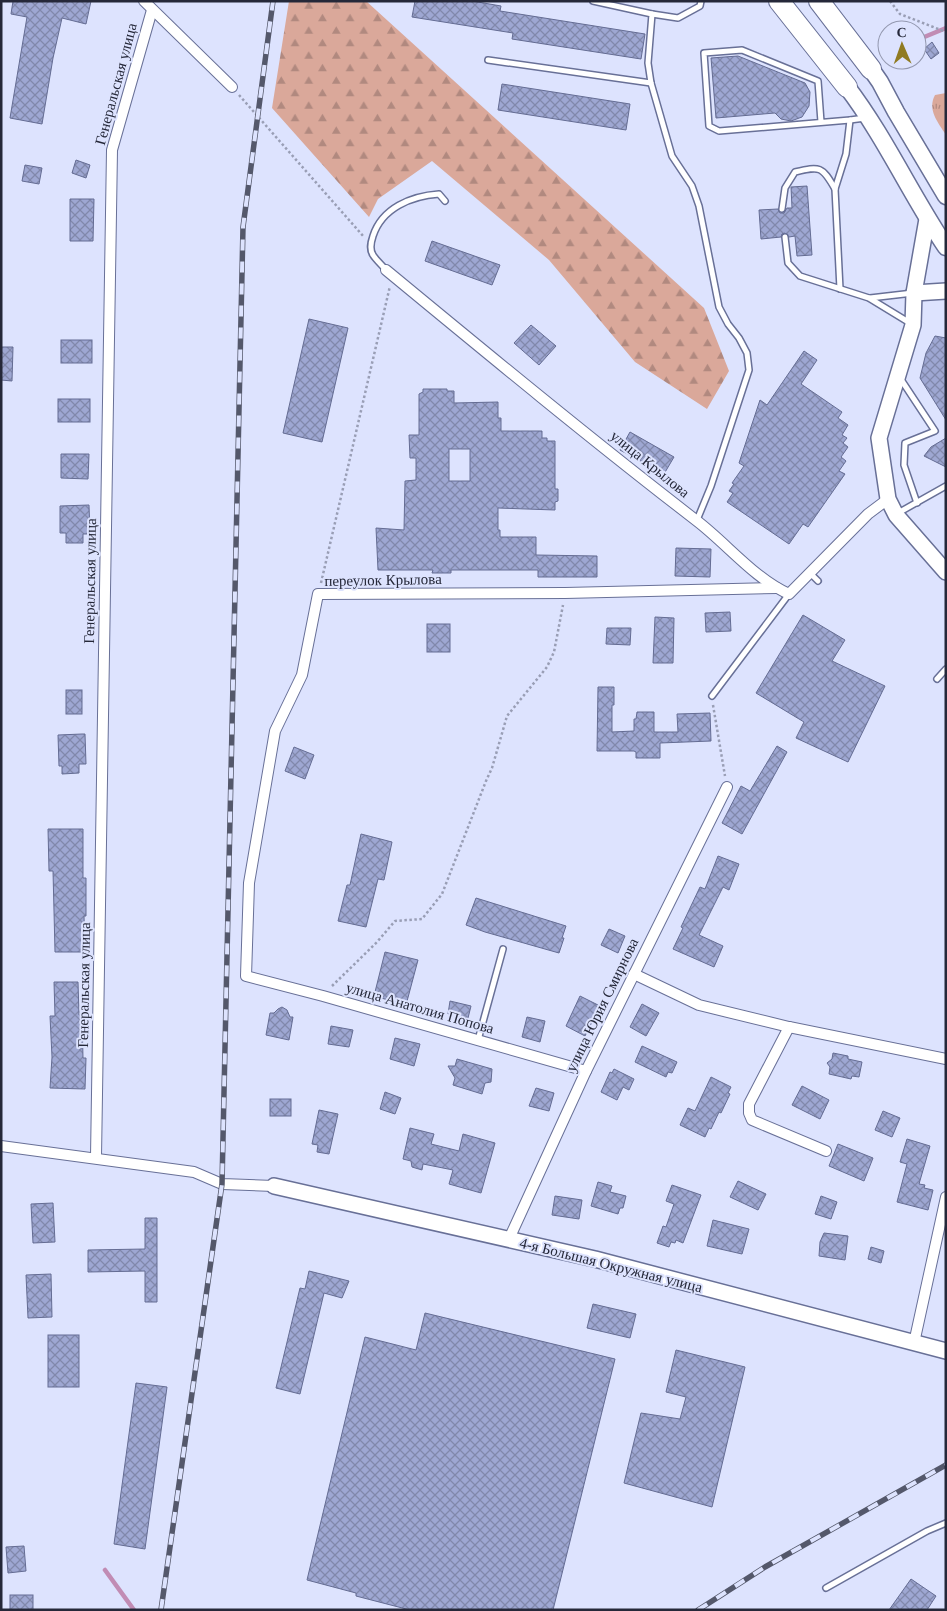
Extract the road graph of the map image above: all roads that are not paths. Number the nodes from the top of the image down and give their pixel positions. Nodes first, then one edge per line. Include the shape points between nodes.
1 (144, 1) edge
2 (593, 1) edge
3 (701, 1) edge
4 (779, 1) edge
5 (819, 1) edge
6 (152, 10) junction
7 (652, 14) junction
8 (488, 60) dead end
9 (871, 69) joint
10 (650, 83) junction
11 (232, 87) road end
12 (847, 87) joint
13 (869, 118) junction
14 (850, 120) junction
15 (821, 122) junction
16 (835, 188) junction
17 (946, 196) edge
18 (445, 202) dead end
19 (782, 208) dead end
20 (927, 219) junction
21 (784, 237) dead end
22 (946, 248) edge
23 (389, 273) joint
24 (840, 288) junction
25 (946, 291) edge
26 (914, 293) junction
27 (869, 298) junction
28 (913, 325) junction
29 (898, 374) junction
30 (946, 486) edge
31 (888, 499) junction
32 (917, 503) junction
33 (896, 515) junction
34 (697, 520) junction
35 (946, 572) edge
36 (777, 588) junction
37 (789, 594) junction
38 (946, 669) edge
39 (936, 679) dead end
40 (712, 696) road end
41 (728, 787) road end
42 (503, 949) dead end
43 (634, 974) junction
44 (246, 976) joint
45 (789, 1028) junction
46 (478, 1040) junction
47 (946, 1059) edge
48 (586, 1071) junction
49 (1, 1146) edge
50 (826, 1151) dead end
51 (96, 1157) junction
52 (274, 1186) joint
53 (946, 1197) edge
54 (509, 1239) junction
55 (914, 1343) junction
56 (946, 1351) edge
57 (946, 1523) edge
58 (826, 1588) dead end

1 - 6 street
2 - 7 lane
3 - 7 lane via 700,6 678,18
4 - 12 highway
5 - 9 highway
6 - 11 street
6 - 51 street, Генеральская улица via 112,150
7 - 10 lane via 648,63
8 - 10 lane
9 - 17 main road
10 - 34 lane via 672,156 692,186 720,307 747,353 749,370
12 - 13 main road
13 - 14 lane
13 - 20 main road
14 - 15 lane
14 - 16 lane via 846,154
15 - 15 lane via 719,131 709,126 704,53 742,50 818,81
16 - 19 lane via 826,172 814,168 795,172 784,188
16 - 24 lane
18 - 23 lane via 439,194 428,195 395,207 383,216 370,244 373,254
20 - 22 main road
20 - 26 street
21 - 24 lane via 788,263 800,276
23 - 34 street, улица Крылова
24 - 27 lane
25 - 26 street
26 - 27 lane
26 - 28 street
27 - 28 lane
28 - 29 street
29 - 31 street via 879,438
29 - 32 lane via 935,431 905,443 904,465
30 - 32 lane
31 - 33 street
31 - 37 street via 868,514 814,577
32 - 33 lane
33 - 35 street
34 - 36 street, улица Крылова via 760,577
36 - 37 street, улица Крылова
36 - 44 street, переулок Крылова via 318,594 302,675 275,731 249,883
37 - 40 lane
38 - 39 lane
41 - 43 street, улица Юрия Смирнова
42 - 46 lane
43 - 45 street via 699,1005
43 - 48 street, улица Юрия Смирнова
44 - 46 street, улица Анатолия Попова
45 - 47 street
45 - 50 street via 749,1104 749,1113 752,1120
46 - 48 street, улица Анатолия Попова
48 - 54 street, улица Юрия Смирнова
49 - 51 street
51 - 52 street via 194,1172 222,1184
52 - 54 street, 4-я Большая Окружная улица
53 - 55 street
54 - 55 street, 4-я Большая Окружная улица
55 - 56 street, 4-я Большая Окружная улица
57 - 58 lane

